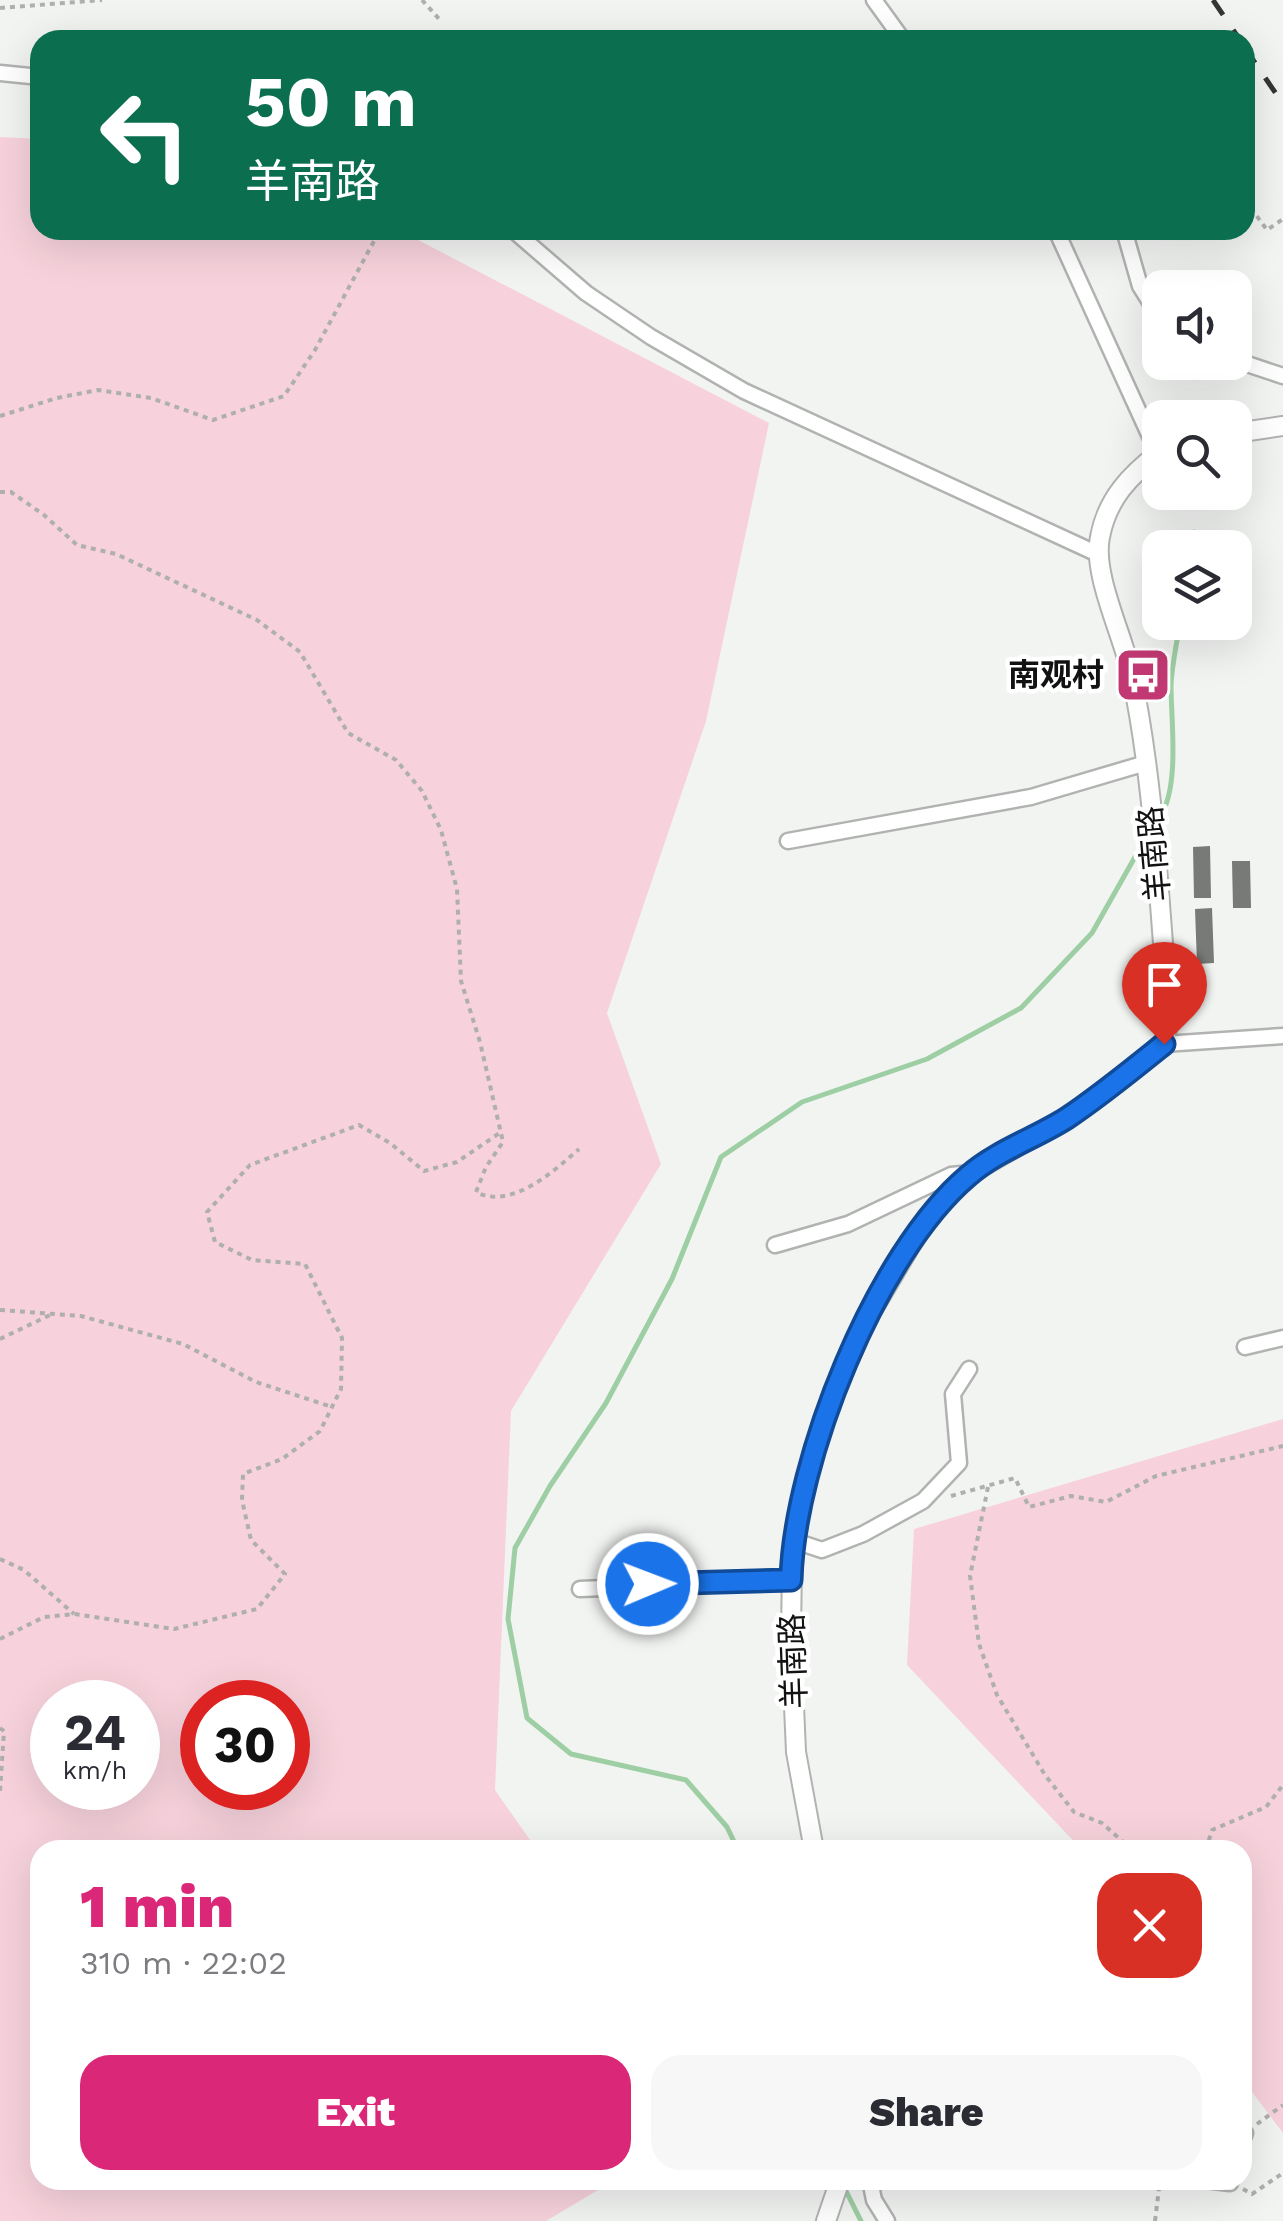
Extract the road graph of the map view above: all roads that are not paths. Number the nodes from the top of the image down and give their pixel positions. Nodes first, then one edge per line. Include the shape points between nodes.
1 (874, 0) edge
2 (896, 30) edge
3 (0, 73) edge
4 (30, 77) edge
5 (525, 240) edge
6 (1061, 240) edge
7 (1127, 240) edge
8 (1142, 289) edge
9 (1252, 366) edge
10 (1283, 376) edge
11 (1142, 416) edge
12 (1283, 426) edge
13 (1252, 431) edge
14 (1142, 467) edge
15 (1100, 555) junction
16 (1146, 762) junction
17 (788, 841) dead end
18 (1283, 1036) edge
19 (1164, 1044) junction
20 (970, 1173) junction
21 (775, 1246) dead end
22 (1283, 1338) edge
23 (1245, 1347) dead end
24 (969, 1370) dead end
25 (792, 1540) junction
26 (791, 1580) junction
27 (580, 1589) dead end
28 (812, 1840) edge
29 (837, 2190) edge
30 (872, 2190) edge
31 (826, 2221) edge
32 (887, 2221) edge

1 - 2 street
3 - 4 street
5 - 15 street via 650,338 744,391
6 - 11 street
7 - 8 street
9 - 10 street
12 - 13 street
14 - 15 street, 羊南路 via 1108,508
15 - 16 street, 羊南路 via 1133,678
16 - 17 street via 1031,798
16 - 19 street, 羊南路 via 1168,1019
18 - 19 street
19 - 20 street, 羊南路 via 1067,1118
20 - 21 street
20 - 25 street, 羊南路 via 928,1216 866,1321 831,1400
22 - 23 street
24 - 25 street via 953,1394 959,1462 922,1501 822,1550
25 - 26 street, 羊南路
26 - 27 street
26 - 28 street, 羊南路 via 796,1752
29 - 31 street
30 - 32 street

